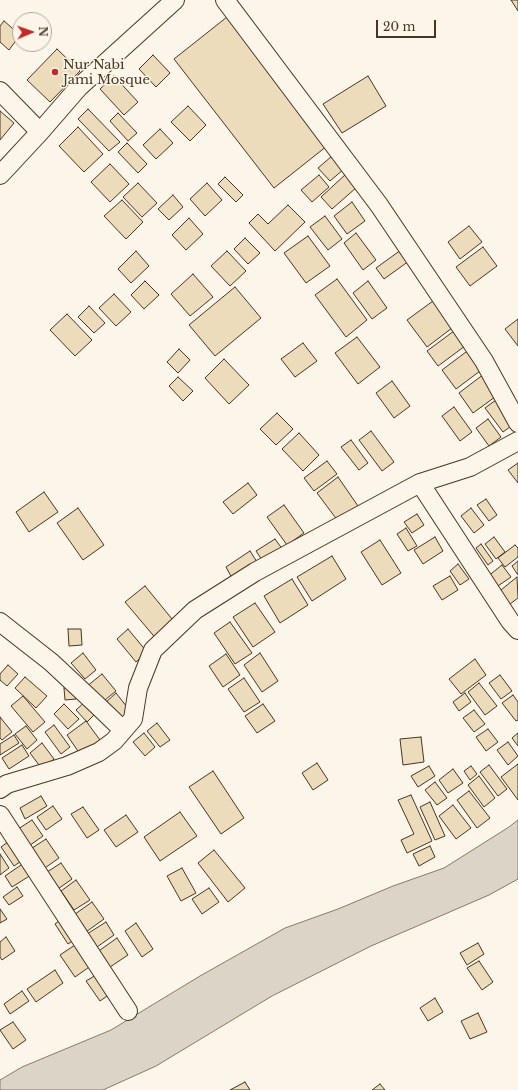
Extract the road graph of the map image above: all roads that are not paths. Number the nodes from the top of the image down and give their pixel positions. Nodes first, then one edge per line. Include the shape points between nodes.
1 (175, 0) edge
2 (225, 0) edge
3 (0, 91) edge
4 (40, 132) junction
5 (0, 175) edge
6 (518, 423) edge
7 (518, 441) edge
8 (420, 483) junction
9 (0, 622) edge
10 (518, 630) edge
11 (123, 730) junction
12 (0, 789) edge
13 (0, 815) edge
14 (128, 1011) dead end

1 - 4 street via 79,87
2 - 6 street via 379,205 484,361
3 - 4 street
4 - 5 street
7 - 8 street via 470,467
8 - 10 street via 510,622
8 - 11 street via 255,572 195,610 153,650 138,688 133,719
9 - 11 street via 51,662
11 - 12 street via 114,741 99,752 67,766 7,784
13 - 14 street

